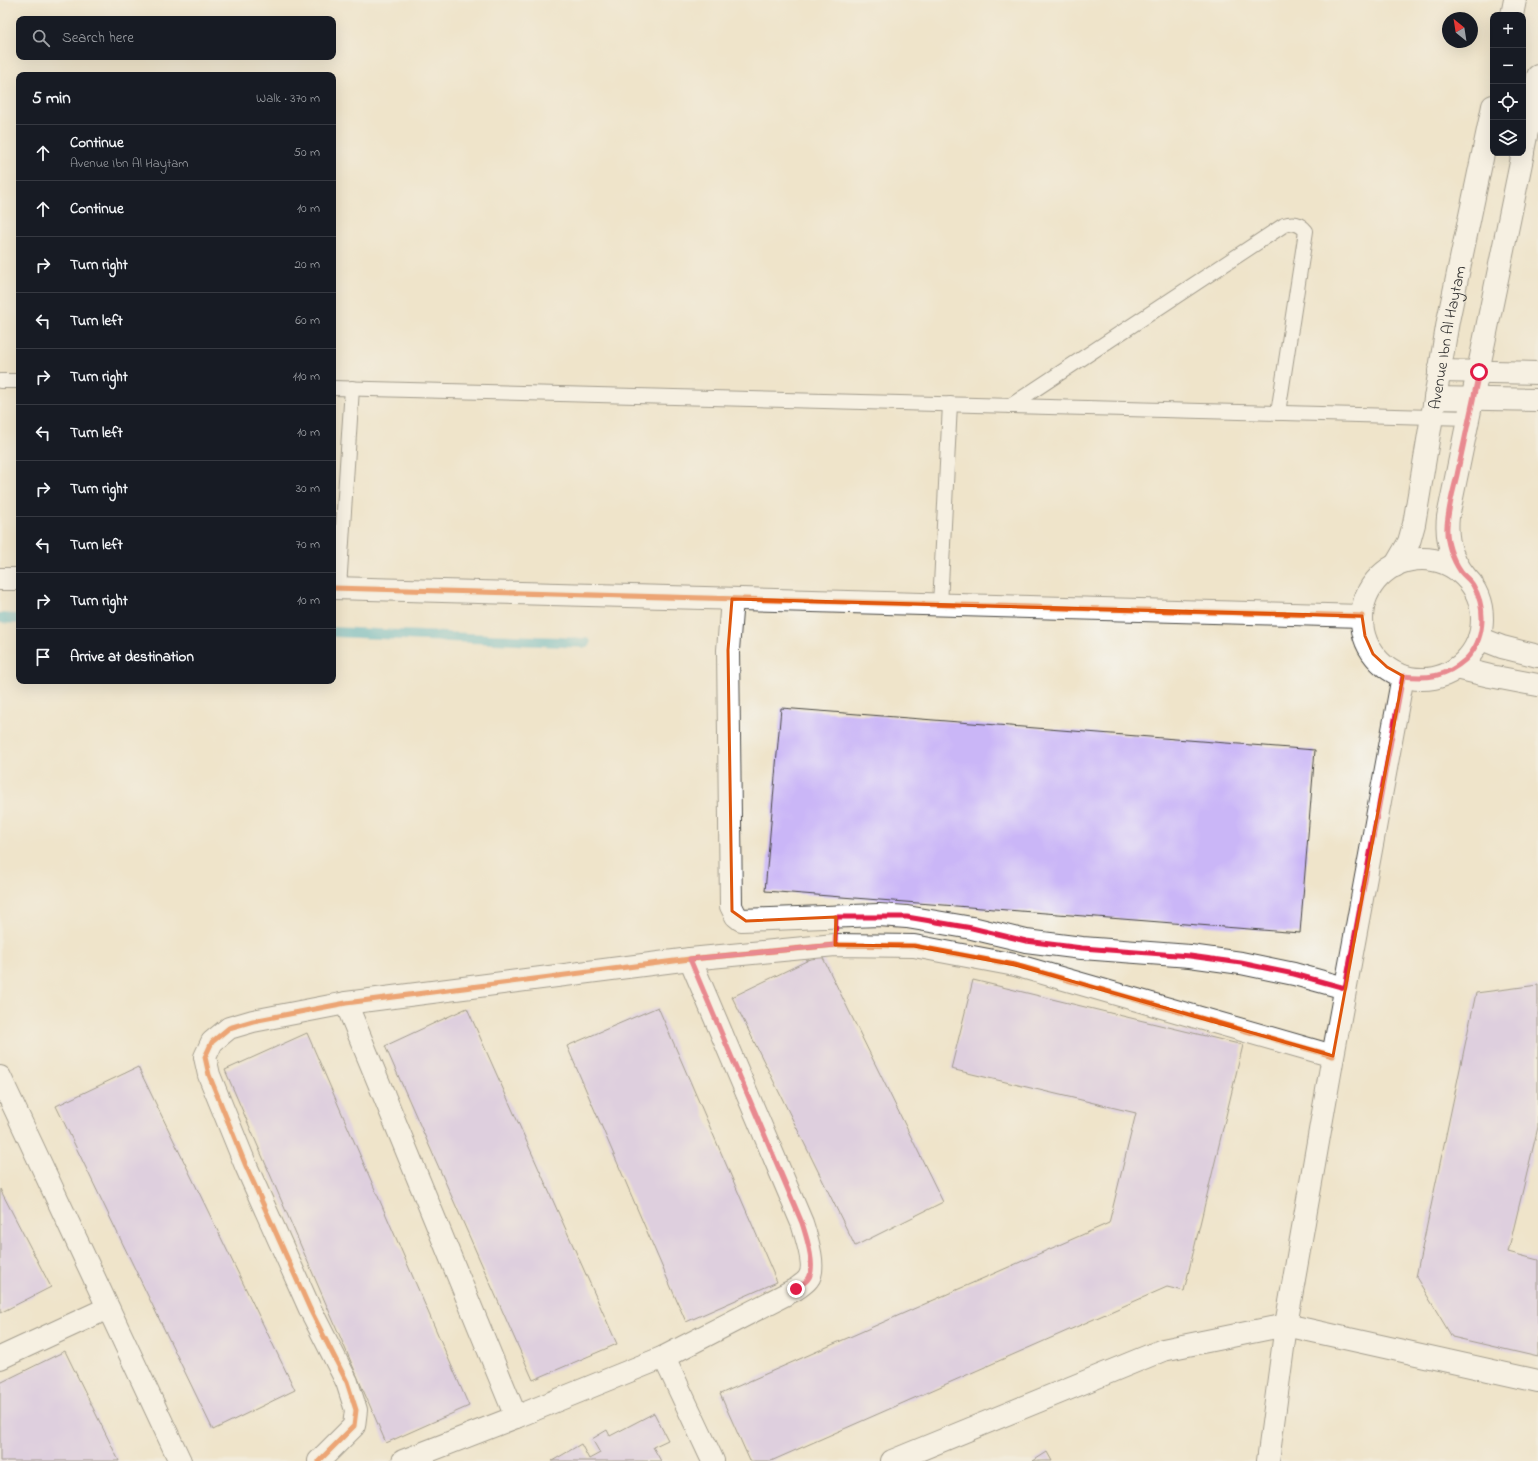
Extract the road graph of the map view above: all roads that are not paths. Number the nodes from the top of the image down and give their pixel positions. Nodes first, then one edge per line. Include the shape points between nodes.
1 (1515, 0) edge
2 (1513, 12) edge
3 (1538, 76) edge
4 (1490, 120) edge
5 (1526, 137) edge
6 (1522, 156) edge
7 (1439, 371) junction
8 (1479, 372) junction
9 (1538, 372) edge
10 (0, 381) edge
11 (16, 381) edge
12 (336, 388) edge
13 (352, 388) junction
14 (1538, 400) edge
15 (950, 404) junction
16 (1010, 406) junction
17 (1434, 408) junction
18 (1471, 409) junction
19 (1278, 413) junction
20 (1395, 566) junction
21 (0, 579) edge
22 (16, 579) edge
23 (1472, 584) junction
24 (336, 588) edge
25 (732, 599) junction
26 (940, 605) junction
27 (1362, 616) junction
28 (1479, 638) junction
29 (1538, 656) edge
30 (1457, 668) junction
31 (1403, 676) junction
32 (1538, 685) edge
33 (836, 917) junction
34 (835, 945) junction
35 (690, 959) junction
36 (1345, 988) junction
37 (346, 1003) junction
38 (1333, 1056) junction
39 (0, 1077) edge
40 (108, 1308) junction
41 (1286, 1325) junction
42 (664, 1357) junction
43 (0, 1358) edge
44 (1538, 1381) edge
45 (516, 1417) junction
46 (180, 1461) edge
47 (319, 1461) edge
48 (403, 1461) edge
49 (713, 1461) edge
50 (892, 1461) edge
51 (1268, 1461) edge

1 - 2 street
3 - 5 street
4 - 7 street, Avenue Ibn Al Haytam
6 - 8 street
7 - 8 street
7 - 17 street, Avenue Ibn Al Haytam
8 - 9 street
8 - 18 street
10 - 11 lane
12 - 13 lane
13 - 15 lane
13 - 24 lane
14 - 18 street
15 - 16 lane
15 - 26 lane
16 - 19 lane
16 - 19 lane via 1284,225 1295,223 1306,230
17 - 18 street
17 - 19 lane
17 - 20 street, Avenue Ibn Al Haytam via 1414,524 1409,542
18 - 23 street via 1447,527 1452,555 1460,571
20 - 23 street via 1406,561 1425,559 1443,562 1459,571
20 - 27 street via 1389,568 1376,582 1366,598
21 - 22 street
23 - 28 street via 1480,601 1482,614
24 - 25 street
25 - 26 street
25 - 33 street via 728,650 732,911 741,920 746,921
26 - 27 street
27 - 31 street via 1365,636 1373,654 1387,667
28 - 29 street
28 - 30 street via 1470,655
30 - 31 street via 1440,676
30 - 32 street
31 - 36 street
33 - 34 street
33 - 36 street via 907,917 972,928 1026,941 1241,963
34 - 35 street
34 - 38 street via 914,946 1015,965
35 - 37 street
35 - 42 street via 802,1223 811,1267 809,1278 796,1289
36 - 38 street
37 - 45 street
37 - 47 street via 229,1028 212,1042 205,1057 209,1075 246,1166 310,1309 347,1382 356,1410 354,1426
38 - 41 street
39 - 40 street
40 - 43 street
40 - 46 street
41 - 44 street
41 - 50 street via 1163,1350
41 - 51 street
42 - 45 street
42 - 49 street
45 - 48 street

